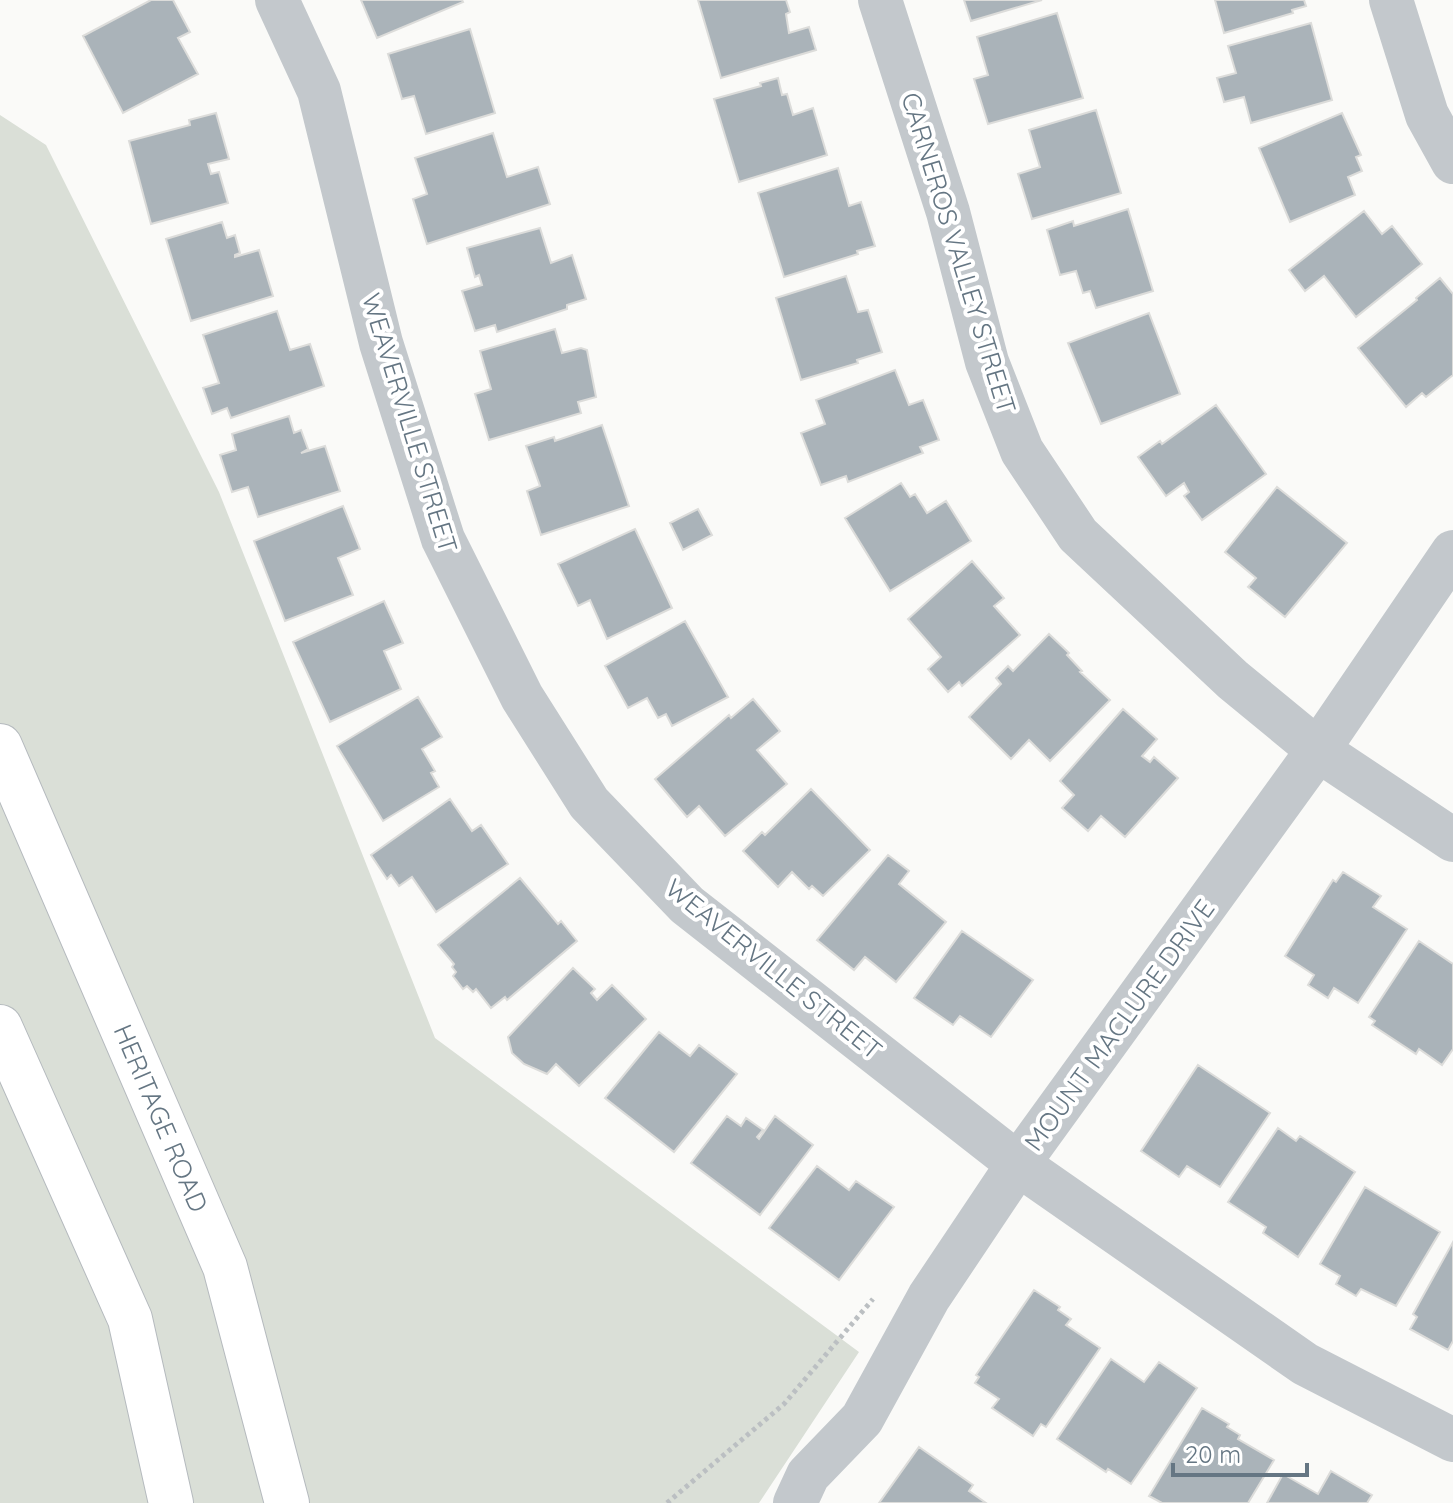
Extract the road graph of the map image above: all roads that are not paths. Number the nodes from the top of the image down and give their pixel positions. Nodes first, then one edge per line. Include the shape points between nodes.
1 (277, 0) edge
2 (880, 0) edge
3 (1391, 0) edge
4 (1453, 162) edge
5 (1453, 552) edge
6 (0, 746) edge
7 (1318, 750) junction
8 (1453, 840) edge
9 (0, 1027) edge
10 (1018, 1164) junction
11 (1453, 1440) edge
12 (171, 1503) edge
13 (287, 1503) edge
14 (795, 1503) edge

1 - 10 street, WEAVERVILLE STREET via 319,91 381,343 443,539 522,697 589,803 687,905
2 - 7 street, CARNEROS VALLEY STREET via 948,212 987,362 1022,451 1078,535 1233,680
3 - 4 street via 1427,115
5 - 7 street, MOUNT MACLURE DRIVE
6 - 13 main road, HERITAGE ROAD via 225,1267
7 - 8 street, CARNEROS VALLEY STREET
7 - 10 street, MOUNT MACLURE DRIVE
9 - 12 main road via 130,1319
10 - 11 street, WEAVERVILLE STREET via 1305,1364
10 - 14 street, MOUNT MACLURE DRIVE via 929,1297 862,1419 808,1475

